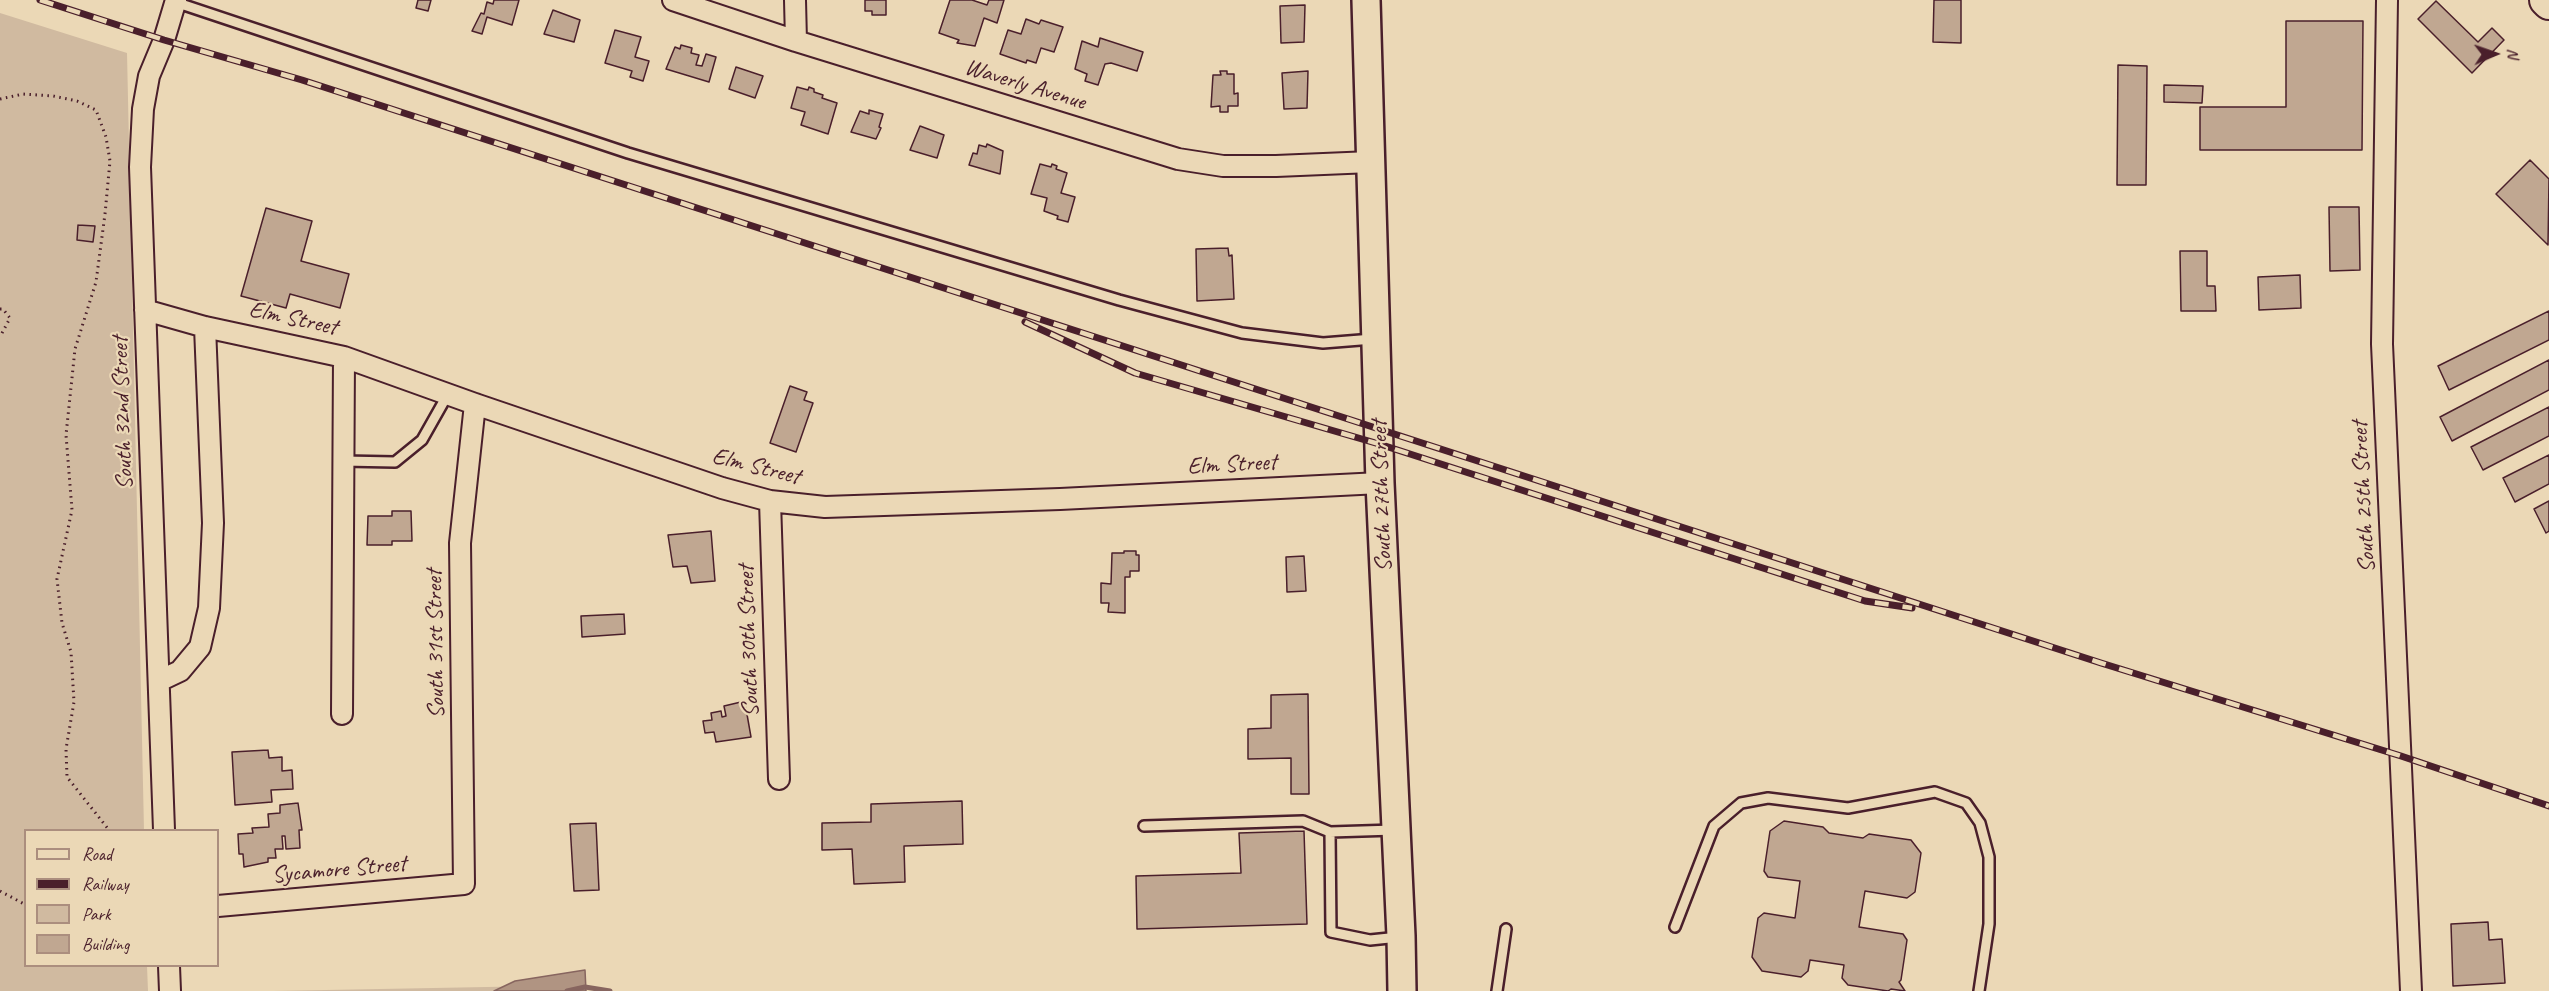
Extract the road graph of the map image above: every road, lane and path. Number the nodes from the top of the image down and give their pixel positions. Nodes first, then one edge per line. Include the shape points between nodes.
1 (673, 0) edge
2 (795, 0) edge
3 (1366, 0) edge
4 (2387, 0) edge
5 (2546, 0) edge
6 (174, 1) edge
7 (2549, 3) edge
8 (796, 41) junction
9 (0, 99) edge
10 (1371, 162) junction
11 (0, 309) edge
12 (145, 310) junction
13 (205, 327) junction
14 (0, 337) edge
15 (1377, 339) junction
16 (344, 357) junction
17 (448, 394) junction
18 (475, 404) junction
19 (343, 461) junction
20 (1380, 483) junction
21 (770, 501) junction
22 (159, 681) junction
23 (342, 714) dead end
24 (779, 779) dead end
25 (1144, 826) dead end
26 (107, 829) edge
27 (165, 829) edge
28 (1396, 830) junction
29 (1330, 832) junction
30 (464, 884) joint
31 (0, 891) edge
32 (24, 904) edge
33 (219, 906) edge
34 (1675, 927) dead end
35 (1506, 928) dead end
36 (1401, 936) junction
37 (169, 967) edge
38 (170, 991) edge
39 (1402, 991) edge
40 (1497, 991) edge
41 (1979, 991) edge
42 (2411, 991) edge

1 - 8 street, Waverly Avenue
2 - 8 street
3 - 10 main road, South 27th Street
4 - 42 street, South 25th Street via 2382,344
5 - 7 main road
6 - 12 street, South 32nd Street via 164,40 148,76 143,109 140,167
6 - 15 lane via 628,153 1119,300 1242,333 1323,343
8 - 10 street, Waverly Avenue via 1178,159 1223,166
9 - 26 path via 24,94 53,96 96,110 110,161 96,282 75,349 66,435 72,510 57,579 62,623 71,652 74,702 66,749 67,777
10 - 15 main road, South 27th Street
11 - 14 path via 10,318
12 - 13 street, Elm Street
12 - 22 street, South 32nd Street
13 - 16 street, Elm Street
13 - 22 street via 213,524 209,608 200,647 180,671
15 - 20 main road, South 27th Street
16 - 17 street, Elm Street
16 - 19 street
17 - 18 street, Elm Street
17 - 19 lane via 422,440 395,462
18 - 21 street, Elm Street
18 - 30 street, South 31st Street via 460,543
19 - 23 street
20 - 21 street, Elm Street via 837,507
20 - 28 main road, South 27th Street
21 - 24 street, South 30th Street
22 - 27 street, South 32nd Street
25 - 29 lane via 1303,821
28 - 29 lane
28 - 36 main road, South 27th Street
29 - 36 lane via 1331,932 1370,940
30 - 33 street, Sycamore Street
31 - 32 path
34 - 41 lane via 1714,826 1741,803 1793,799 1848,808 1935,792 1966,803 1980,823 1989,857 1989,924
35 - 40 lane
36 - 39 main road, South 27th Street
37 - 38 street

